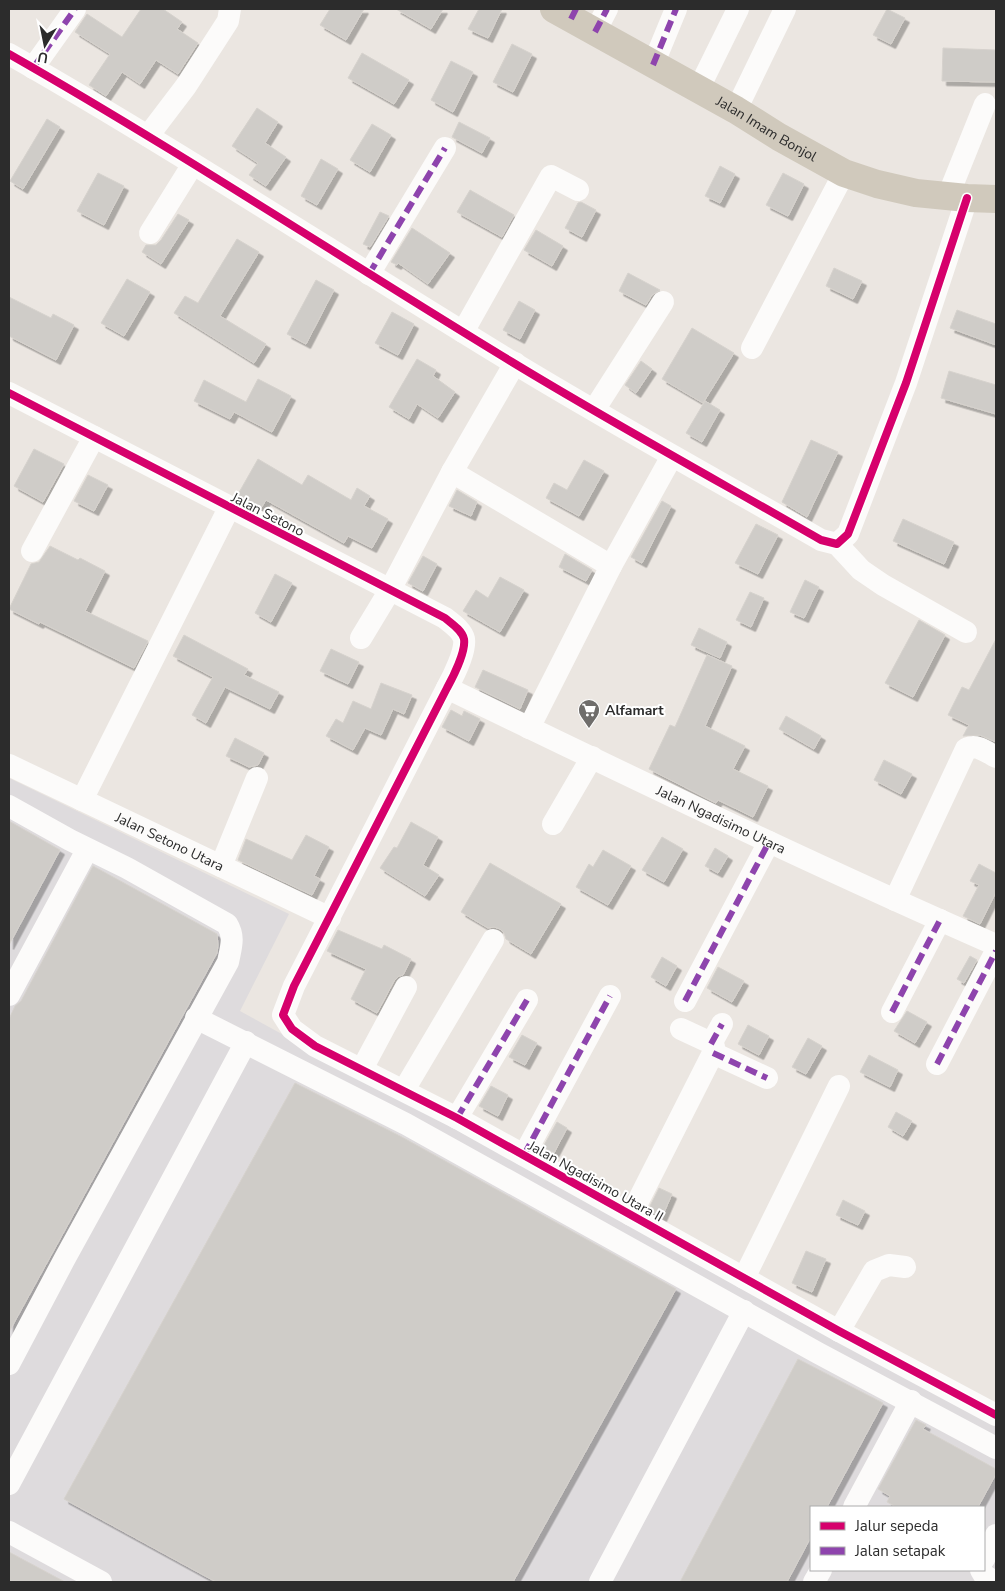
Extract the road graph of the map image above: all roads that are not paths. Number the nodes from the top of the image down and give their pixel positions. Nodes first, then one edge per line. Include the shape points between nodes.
1 (75, 9) edge
2 (230, 9) edge
3 (676, 9) edge
4 (738, 9) edge
5 (785, 9) edge
6 (567, 12) edge
7 (601, 20) edge
8 (9, 54) edge
9 (652, 65) junction
10 (33, 68) junction
11 (698, 90) junction
12 (985, 104) dead end
13 (736, 110) junction
14 (148, 136) junction
15 (446, 148) dead end
16 (193, 164) junction
17 (844, 173) junction
18 (578, 190) dead end
19 (957, 197) junction
20 (996, 199) edge
21 (150, 233) dead end
22 (369, 274) junction
23 (663, 302) dead end
24 (463, 332) junction
25 (752, 348) dead end
26 (515, 364) junction
27 (9, 394) edge
28 (594, 410) junction
29 (94, 437) junction
30 (672, 456) junction
31 (452, 472) junction
32 (230, 508) junction
33 (837, 544) junction
34 (32, 551) dead end
35 (611, 566) junction
36 (390, 590) junction
37 (966, 632) dead end
38 (361, 638) dead end
39 (447, 688) junction
40 (529, 728) junction
41 (592, 757) junction
42 (996, 757) edge
43 (9, 765) edge
44 (257, 778) dead end
45 (82, 800) junction
46 (9, 806) edge
47 (553, 824) dead end
48 (769, 842) junction
49 (87, 850) junction
50 (221, 866) junction
51 (894, 900) junction
52 (330, 918) junction
53 (940, 920) junction
54 (493, 940) dead end
55 (996, 945) edge
56 (996, 951) edge
57 (406, 987) dead end
58 (9, 995) edge
59 (610, 996) dead end
60 (527, 1000) dead end
61 (685, 1001) dead end
62 (892, 1012) dead end
63 (196, 1018) junction
64 (722, 1024) dead end
65 (681, 1029) dead end
66 (246, 1042) junction
67 (712, 1048) junction
68 (937, 1064) dead end
69 (362, 1069) junction
70 (768, 1078) dead end
71 (839, 1086) dead end
72 (404, 1090) junction
73 (458, 1118) junction
74 (524, 1155) junction
75 (631, 1215) junction
76 (905, 1267) dead end
77 (744, 1278) junction
78 (744, 1311) junction
79 (839, 1331) junction
80 (9, 1364) edge
81 (911, 1401) junction
82 (996, 1415) edge
83 (996, 1448) edge
84 (9, 1484) edge
85 (855, 1506) edge
86 (9, 1532) edge
87 (996, 1535) edge
88 (985, 1557) edge
89 (820, 1571) edge
90 (100, 1582) edge
91 (600, 1582) edge
92 (814, 1582) edge

1 - 10 street
2 - 14 street via 228,21 186,86
3 - 9 street
4 - 11 street
5 - 13 street
6 - 7 main road, Jalan Imam Bonjol
7 - 9 main road, Jalan Imam Bonjol
8 - 10 street
9 - 11 main road, Jalan Imam Bonjol
10 - 14 street
11 - 13 main road, Jalan Imam Bonjol
12 - 19 street
13 - 17 main road, Jalan Imam Bonjol
14 - 16 street
15 - 22 street
16 - 21 street
16 - 22 street
17 - 19 main road, Jalan Imam Bonjol via 916,193
17 - 25 street
18 - 24 street via 551,176
19 - 20 main road, Jalan Imam Bonjol
19 - 33 street via 906,383 848,534
22 - 24 street
23 - 28 street
24 - 26 street
26 - 28 street
26 - 31 street
27 - 29 street, Jalan Setono
28 - 30 street
29 - 32 street, Jalan Setono
29 - 34 street
30 - 33 street via 821,540
30 - 35 street
31 - 35 street
31 - 36 street
32 - 36 street, Jalan Setono
32 - 45 street
33 - 37 street via 861,570
35 - 40 street
36 - 38 street
36 - 39 street, Jalan Setono via 445,618 458,628 464,638 459,662
39 - 40 street, Jalan Ngadisimo Utara
39 - 52 street
40 - 41 street, Jalan Ngadisimo Utara
41 - 47 street
41 - 48 street, Jalan Ngadisimo Utara
42 - 51 street via 977,747 966,749
43 - 45 street, Jalan Setono Utara
44 - 50 street
45 - 50 street, Jalan Setono Utara
46 - 49 street
48 - 51 street, Jalan Ngadisimo Utara
48 - 61 street
49 - 58 street
49 - 63 street via 127,868 227,924 232,932 228,962
50 - 52 street, Jalan Setono Utara
51 - 53 street, Jalan Ngadisimo Utara
52 - 69 street, Jalan Ngadisimo Utara II via 294,986 283,1015 292,1029 315,1046
53 - 55 street, Jalan Ngadisimo Utara
53 - 62 street
54 - 72 street
56 - 68 street
57 - 69 street
59 - 74 street
60 - 73 street
63 - 66 street
63 - 80 street
64 - 67 street
65 - 67 street
66 - 78 street via 406,1124
66 - 84 street
67 - 70 street
67 - 75 street
69 - 72 street, Jalan Ngadisimo Utara II
71 - 77 street
72 - 73 street, Jalan Ngadisimo Utara II
73 - 74 street, Jalan Ngadisimo Utara II
74 - 75 street, Jalan Ngadisimo Utara II
75 - 77 street, Jalan Ngadisimo Utara II
76 - 79 street via 889,1265 874,1271
77 - 79 street, Jalan Ngadisimo Utara II
78 - 81 street
78 - 91 street
79 - 82 street, Jalan Ngadisimo Utara II
81 - 83 street
81 - 85 street
86 - 90 street
87 - 88 street
89 - 92 street

